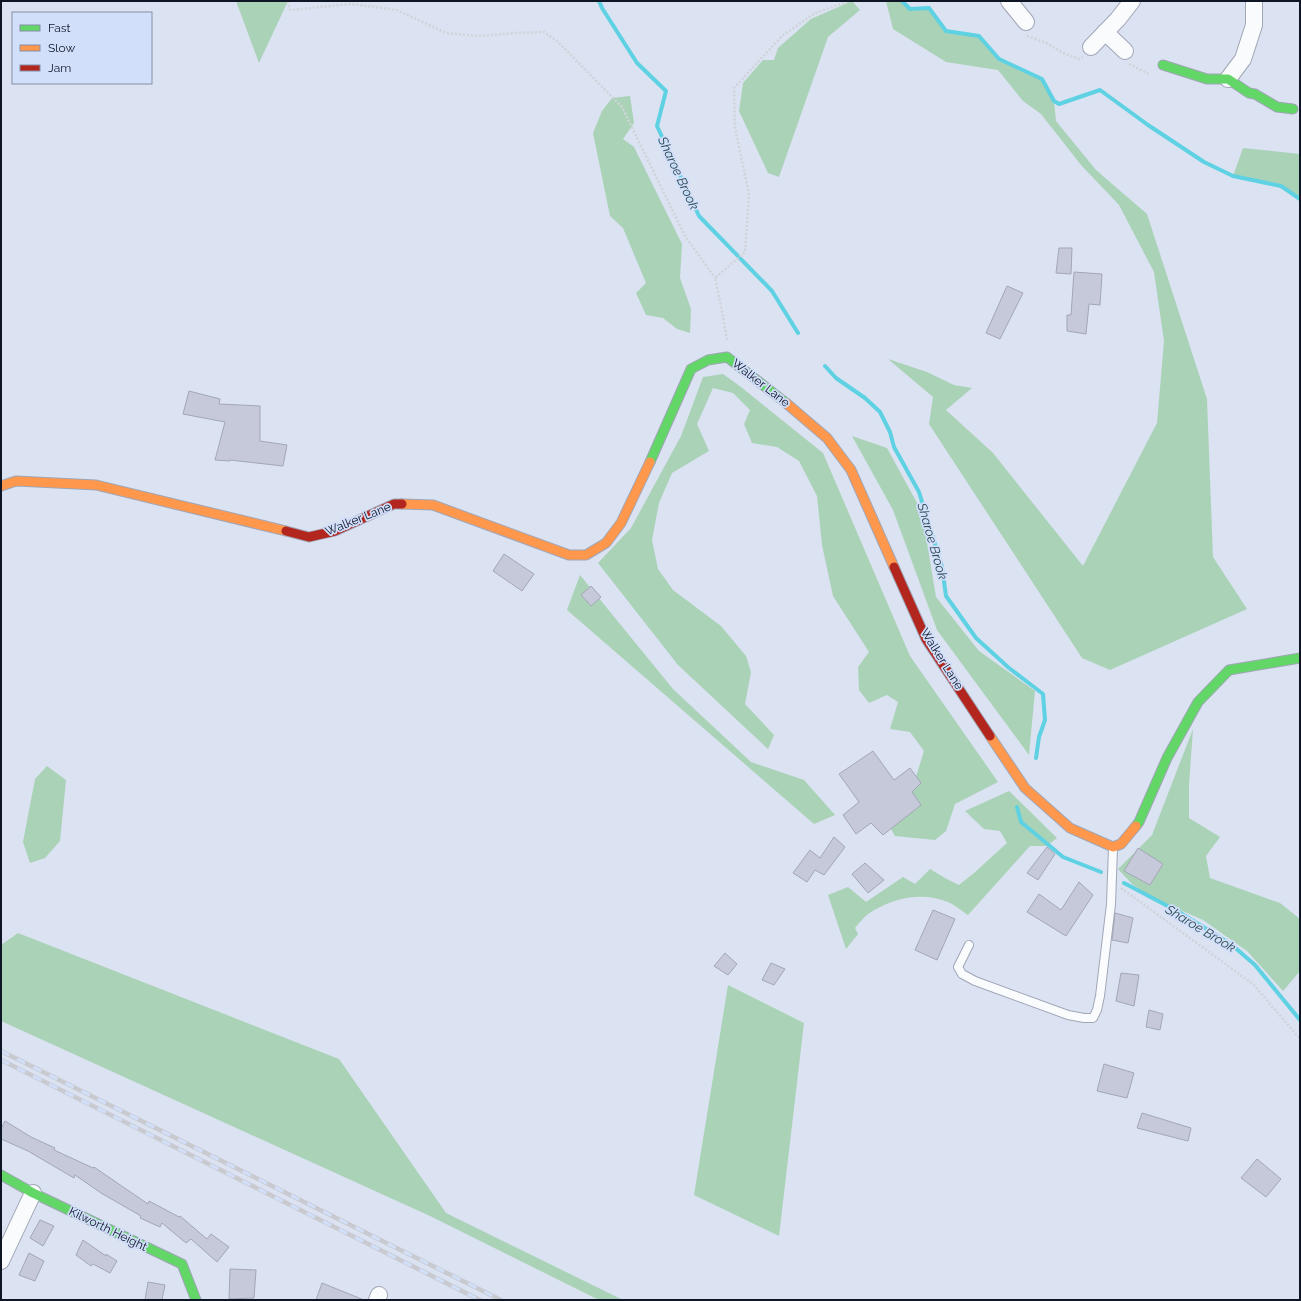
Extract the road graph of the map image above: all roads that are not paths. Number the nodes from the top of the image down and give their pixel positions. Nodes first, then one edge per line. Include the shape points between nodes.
1 (1009, 1) edge
2 (1132, 1) edge
3 (1254, 1) edge
4 (1025, 27) road end
5 (1105, 32) junction
6 (1088, 51) road end
7 (1125, 51) dead end
8 (1163, 65) dead end
9 (1228, 79) junction
10 (1292, 110) dead end
11 (1, 486) edge
12 (1300, 658) edge
13 (1113, 847) junction
14 (969, 945) dead end
15 (1, 1175) edge
16 (33, 1192) junction
17 (1, 1261) edge
18 (196, 1300) edge

1 - 4 street
2 - 5 street
3 - 9 street via 1254,25 1243,59
5 - 6 street
5 - 7 street
8 - 9 street via 1207,79
9 - 10 street via 1249,93 1278,107
11 - 13 street, Walker Lane via 16,482 96,485 308,537 335,531 394,504 433,504 569,555 586,555 606,543 621,523 691,370 701,362 727,356 827,438 851,470 926,639 1024,788 1070,828
12 - 13 street via 1229,670 1198,702 1167,758 1139,822 1121,844
13 - 14 lane via 1112,904 1097,1010 1093,1018 1068,1015 990,987 962,974 958,967
15 - 16 street, Kilworth Height
16 - 17 street
16 - 18 street, Kilworth Height via 182,1264

